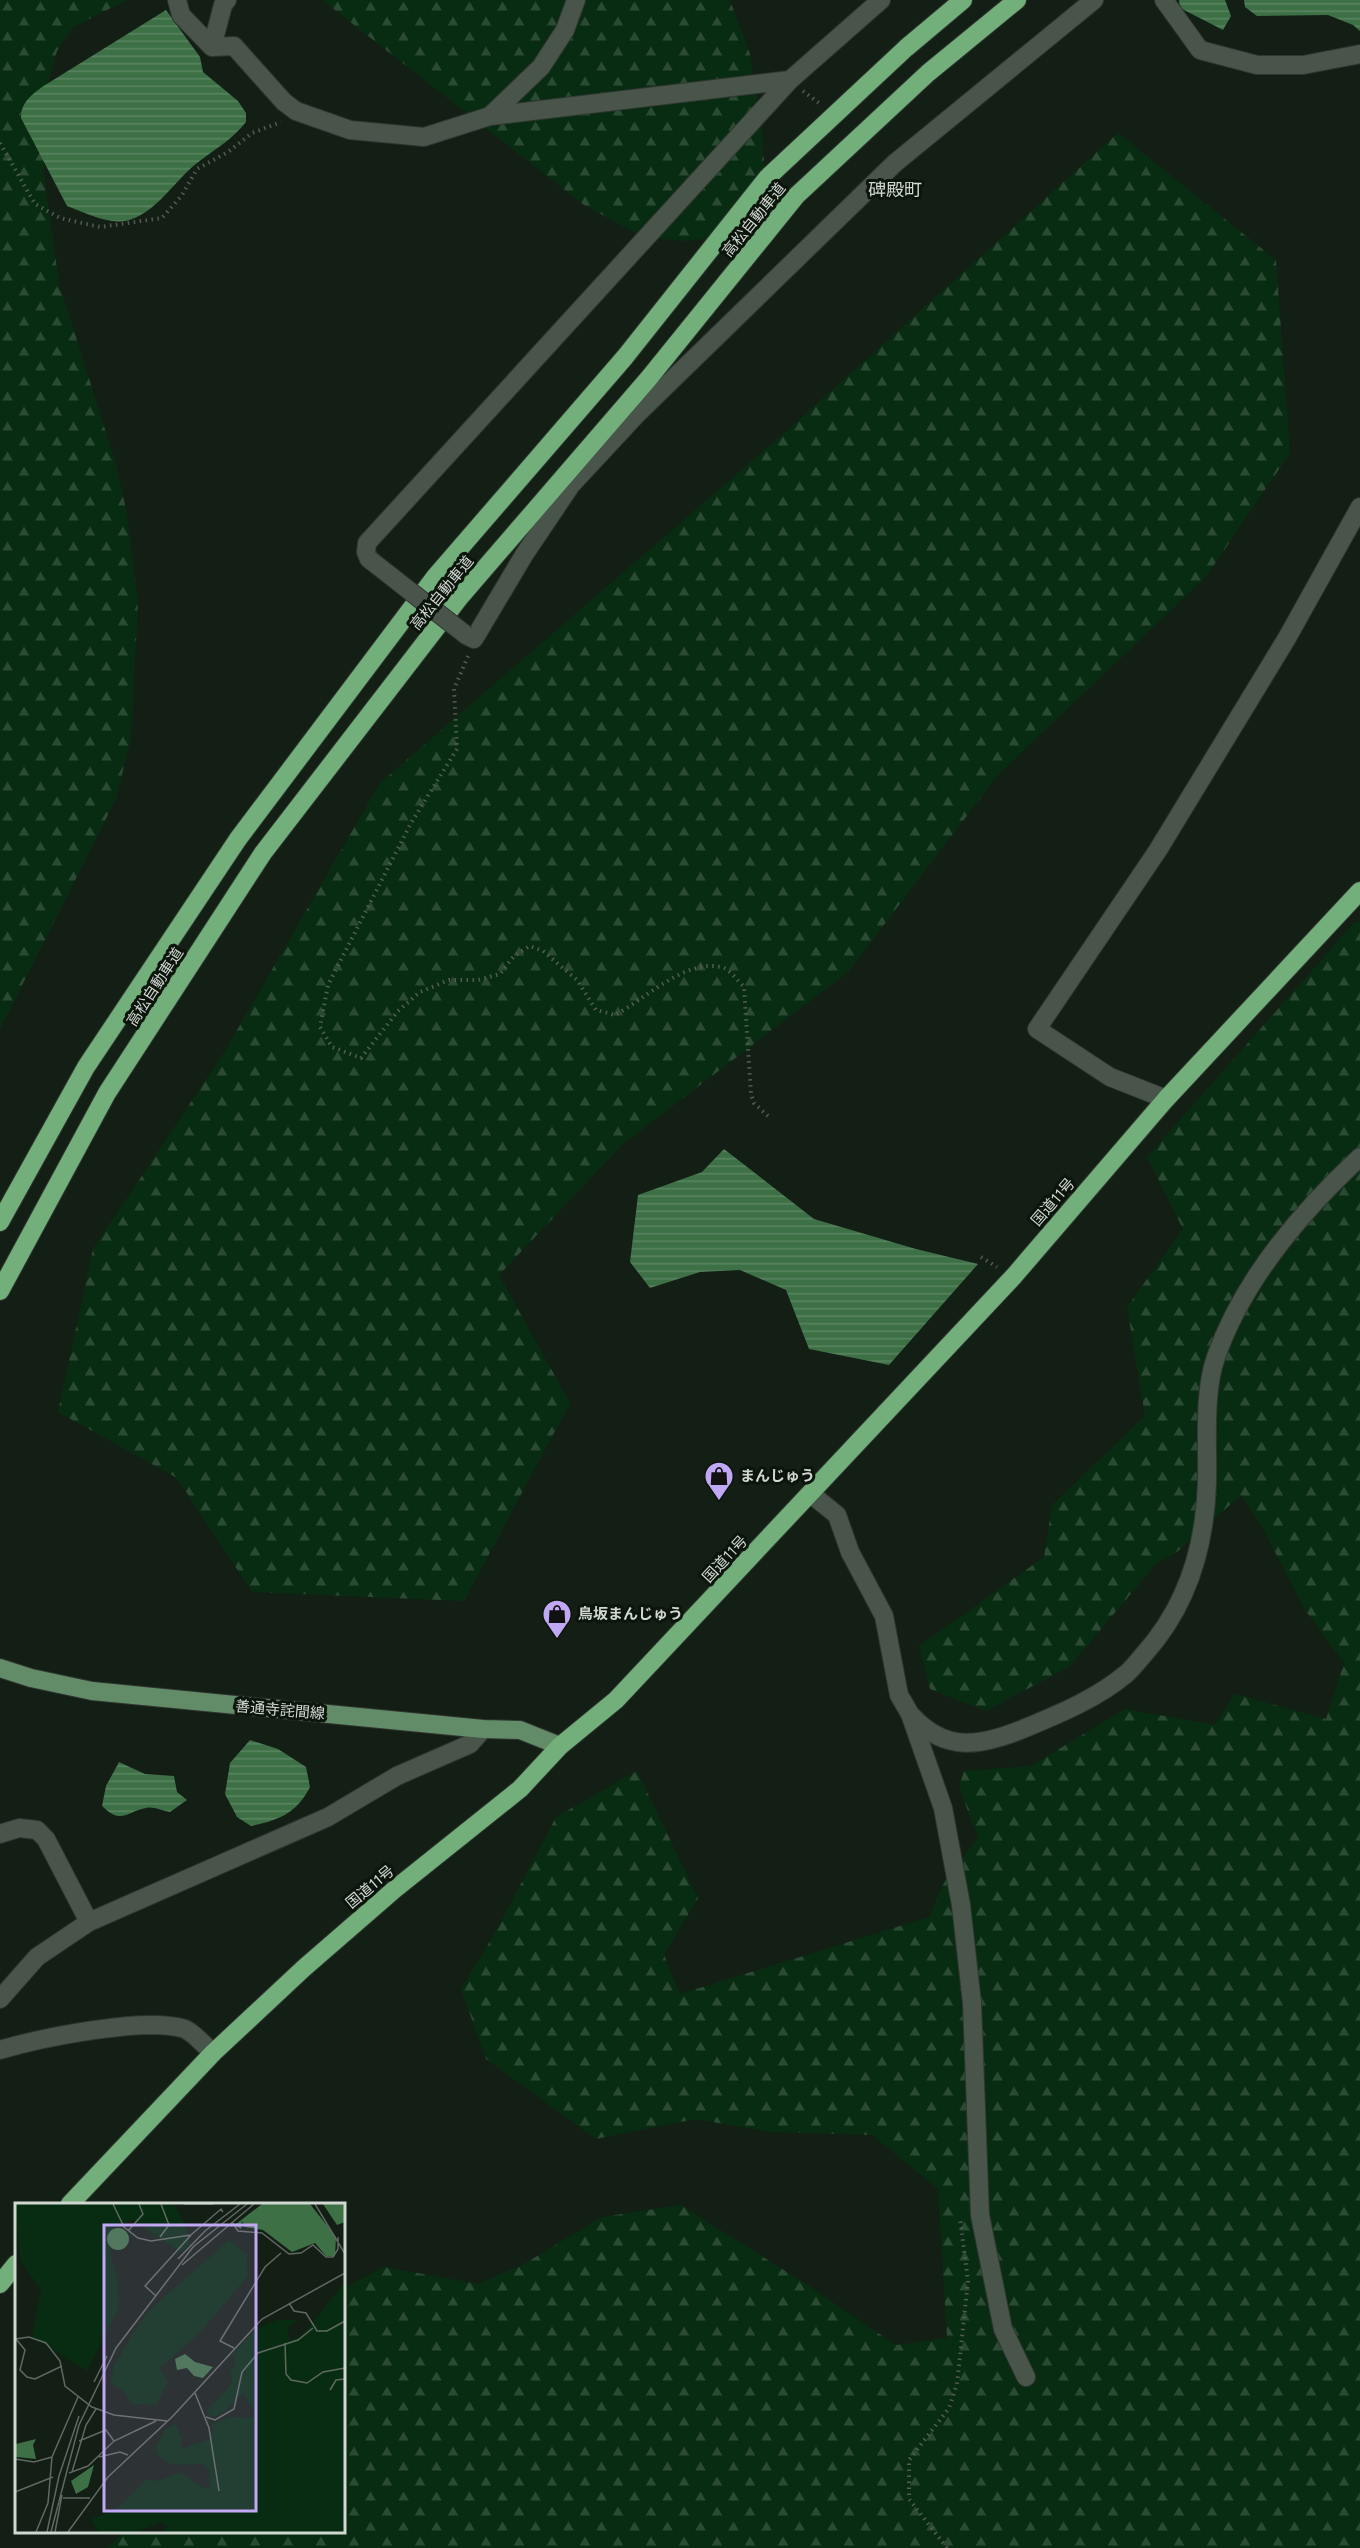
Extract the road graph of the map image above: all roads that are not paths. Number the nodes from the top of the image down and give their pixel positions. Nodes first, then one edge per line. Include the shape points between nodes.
1 (177, 0) edge
2 (227, 0) edge
3 (576, 0) edge
4 (880, 0) edge
5 (963, 0) edge
6 (1017, 0) edge
7 (1094, 0) edge
8 (1164, 0) edge
9 (212, 47) junction
10 (1360, 54) edge
11 (790, 80) junction
12 (490, 116) junction
13 (1360, 507) edge
14 (1360, 891) edge
15 (1166, 1098) junction
16 (1360, 1157) edge
17 (0, 1222) edge
18 (0, 1291) edge
19 (811, 1494) junction
20 (0, 1668) edge
21 (910, 1714) junction
22 (483, 1729) junction
23 (560, 1746) junction
24 (0, 1834) edge
25 (89, 1922) junction
26 (0, 1999) edge
27 (0, 2050) edge
28 (213, 2054) junction
29 (72, 2203) edge
30 (15, 2265) edge
31 (0, 2284) edge
32 (1026, 2377) dead end

1 - 9 street via 182,15
2 - 9 street
3 - 12 street via 566,30 541,67
4 - 11 street
5 - 17 highway, 高松自動車道 via 767,178 625,357 435,577 225,859 86,1067
6 - 18 highway, 高松自動車道 via 928,73 796,196 649,378 460,597 257,863 107,1093
7 - 11 street, bridge via 895,163 637,414 572,485 470,637 369,559 368,543
8 - 10 street via 1200,50 1257,65 1303,65
9 - 12 street via 234,46 296,111 350,129 424,137
11 - 12 street
13 - 15 street via 1287,638 1158,850 1037,1029 1110,1077
14 - 15 highway, 国道11号
15 - 19 highway, 国道11号 via 1014,1276
16 - 21 street via 1326,1189 1280,1244 1235,1310 1215,1358 1210,1384 1206,1515 1197,1559 1184,1596 1158,1638 1127,1673 1070,1710 991,1742 941,1739 924,1730
19 - 21 street via 837,1515 850,1552 884,1616 899,1695
19 - 23 highway, 国道11号 via 616,1700
20 - 22 main road, 善通寺詫間線 via 92,1691
21 - 32 street via 943,1808 961,1905 972,2003 980,2215 1004,2329
22 - 23 main road, 善通寺詫間線 via 520,1730
22 - 25 street via 470,1744 397,1776 328,1817
23 - 28 highway, 国道11号 via 520,1789 395,1889
24 - 25 street via 19,1828 37,1830 52,1849
25 - 26 street via 37,1957
27 - 28 street via 32,2040 147,2024 186,2030
28 - 29 highway, 国道11号
30 - 31 highway

